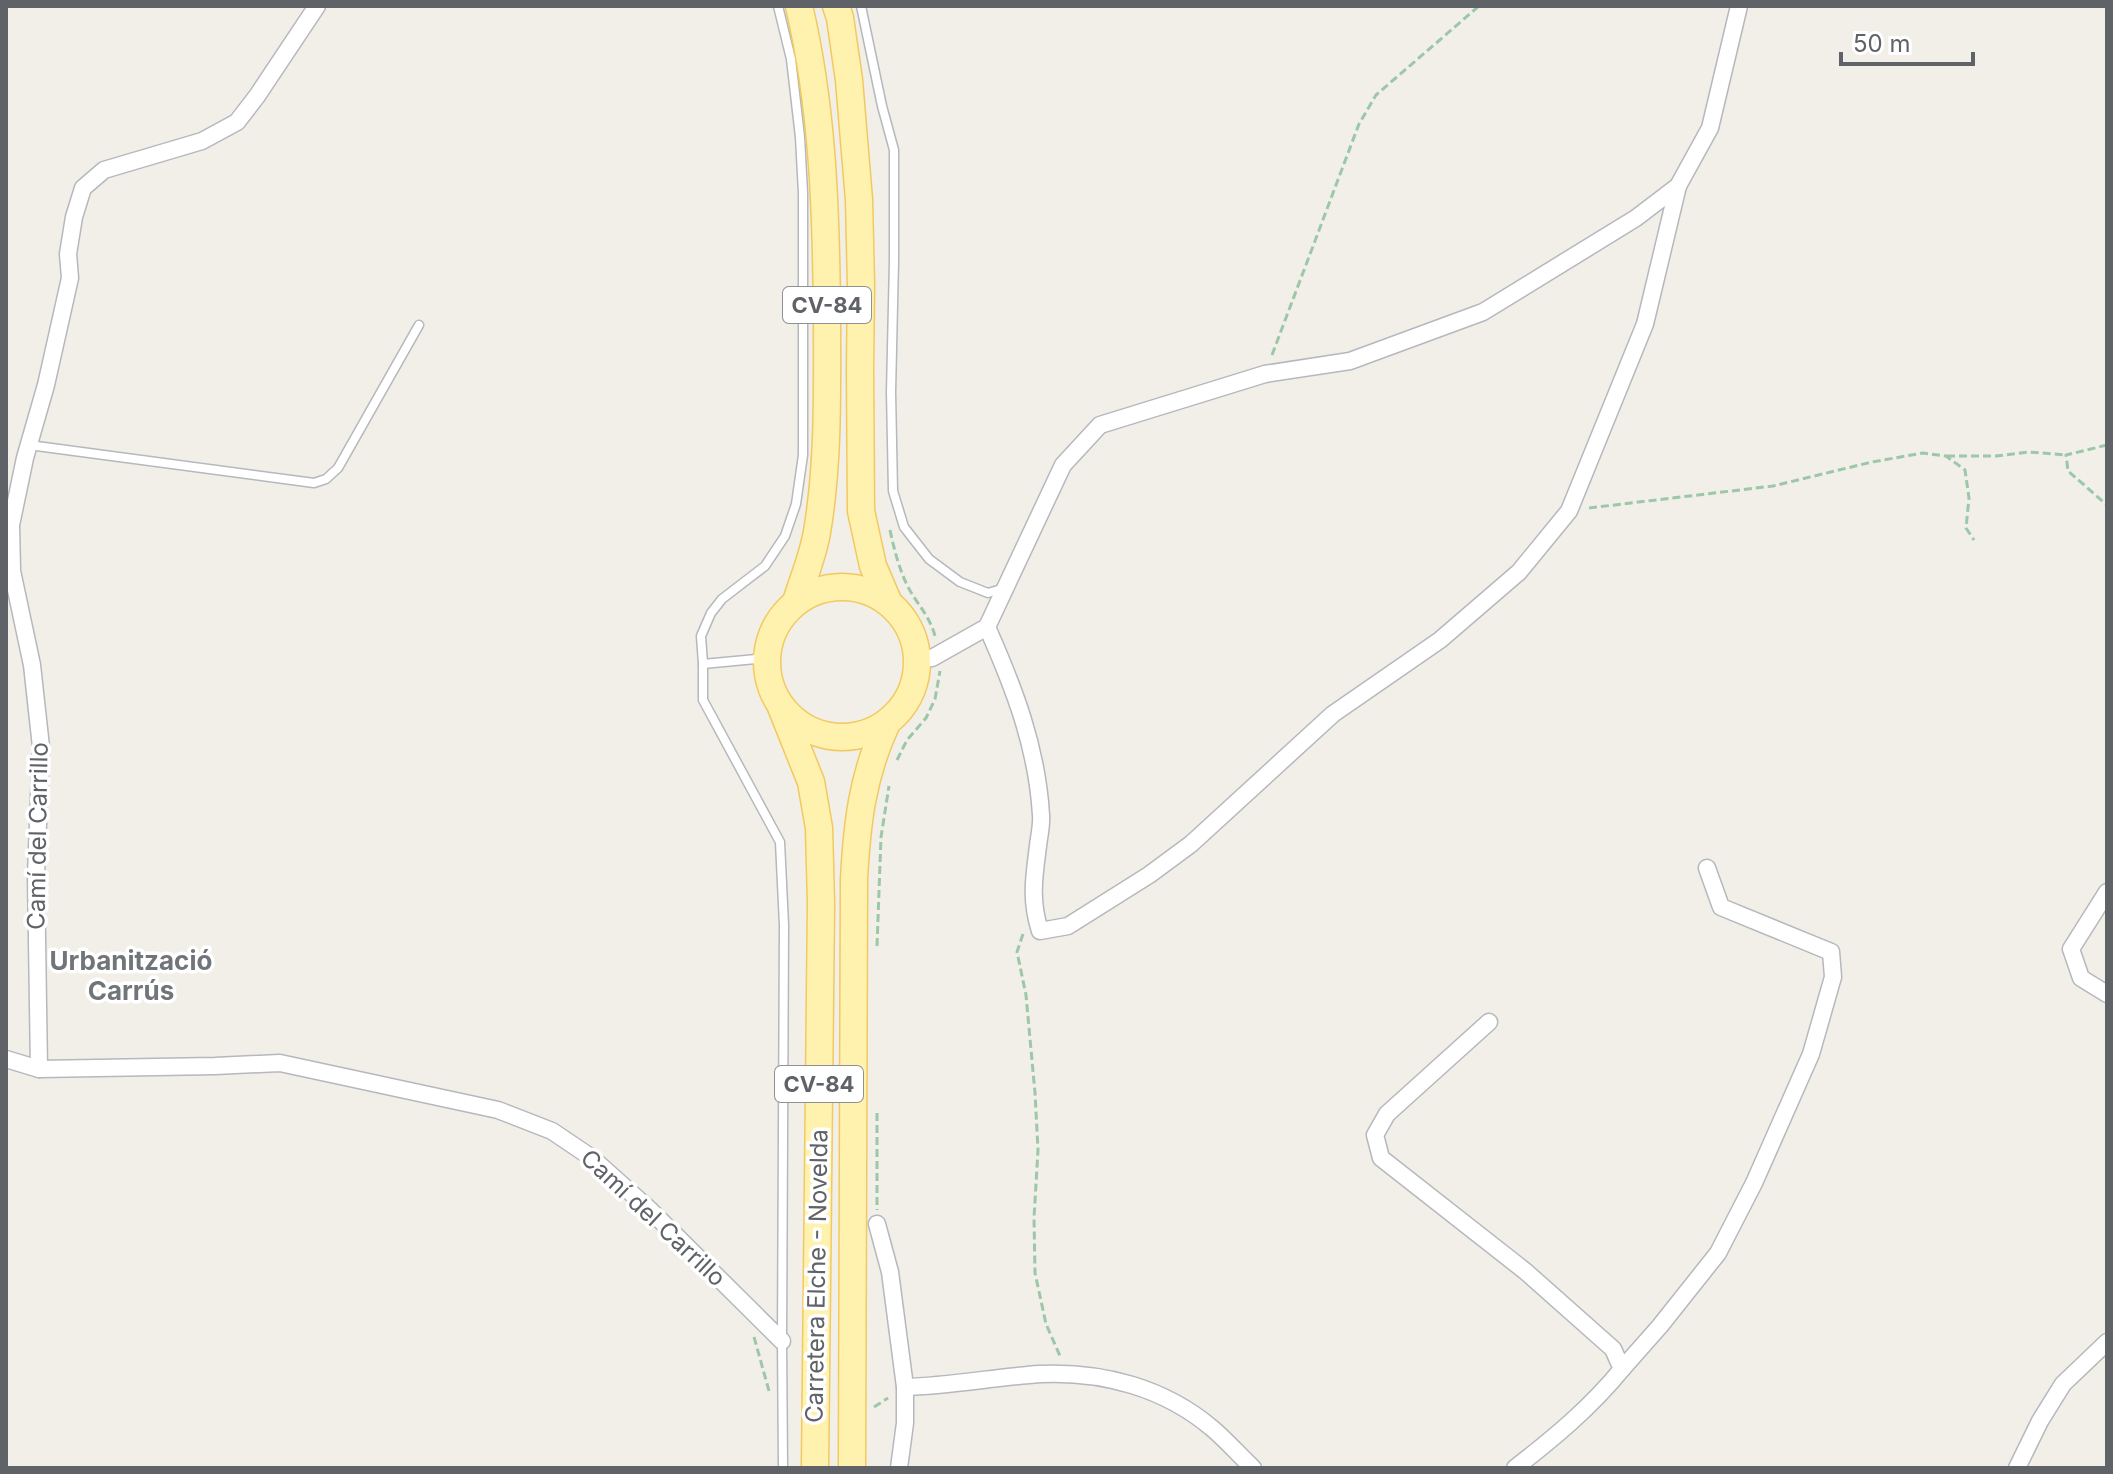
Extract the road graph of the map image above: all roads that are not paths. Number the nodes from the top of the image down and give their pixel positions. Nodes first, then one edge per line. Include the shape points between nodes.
1 (317, 6) edge
2 (778, 6) edge
3 (799, 6) edge
4 (836, 6) edge
5 (861, 6) edge
6 (1739, 6) edge
7 (1678, 186) junction
8 (419, 325) dead end
9 (29, 445) junction
10 (1006, 587) junction
11 (888, 601) junction
12 (796, 602) junction
13 (987, 627) junction
14 (766, 658) junction
15 (918, 659) junction
16 (703, 664) junction
17 (781, 707) junction
18 (886, 725) junction
19 (1707, 868) dead end
20 (2107, 892) edge
21 (2107, 994) edge
22 (1489, 1022) dead end
23 (6, 1059) edge
24 (39, 1069) junction
25 (877, 1224) dead end
26 (782, 1341) junction
27 (2107, 1342) edge
28 (1622, 1369) junction
29 (905, 1387) junction
30 (783, 1468) edge
31 (815, 1468) edge
32 (852, 1468) edge
33 (899, 1468) edge
34 (1253, 1468) edge
35 (1515, 1468) edge
36 (2017, 1468) edge

1 - 9 street, Camí del Carrillo via 237,122 202,141 104,170 83,188 68,254 70,278
2 - 16 lane via 791,59 800,137 803,455 785,536 765,566 711,613 701,636
3 - 12 main road, CV-84 via 825,181 827,370 817,534
4 - 11 main road, CV-84 via 849,80 859,200 861,511 873,566
5 - 10 lane via 894,150 893,491 904,527 929,559 960,582 988,593
6 - 7 street via 1710,128
7 - 10 street via 1636,218 1483,312 1350,361 1265,374 1100,425 1063,465
7 - 13 street via 1645,324 1569,511 1519,572 1440,640 1333,714 1191,844 1068,926 1040,931 1033,910 1042,818 1035,761 1015,690
8 - 9 lane via 338,468 314,483
9 - 24 street, Camí del Carrillo via 11,541 41,747 36,875
10 - 13 street
11 - 12 main road via 861,589 823,589
11 - 15 main road, CV-84 via 909,626
12 - 14 main road, CV-84 via 778,622
13 - 15 street via 932,658
14 - 16 lane
14 - 17 main road, CV-84 via 769,683
15 - 18 main road, CV-84 via 910,699
16 - 26 lane via 703,700 780,842
17 - 18 main road via 792,720 824,736 857,737
17 - 31 main road, Carretera Elche - Novelda / CV-84 via 811,782 819,828
18 - 32 main road, Carretera Elche - Novelda / CV-84 via 863,790 854,879
19 - 28 street via 1721,907 1831,952 1833,977 1811,1054 1718,1253
20 - 21 street via 2071,949 2081,978
22 - 28 street via 1387,1114 1375,1135 1381,1158 1525,1271 1613,1349
23 - 24 street
24 - 26 street, Camí del Carrillo via 280,1063 498,1110 552,1131 592,1158
25 - 29 street via 890,1272
26 - 30 lane
27 - 36 street via 2063,1384
28 - 35 street via 1601,1395
29 - 33 street
29 - 34 street via 1042,1374 1112,1379 1152,1391 1187,1410

